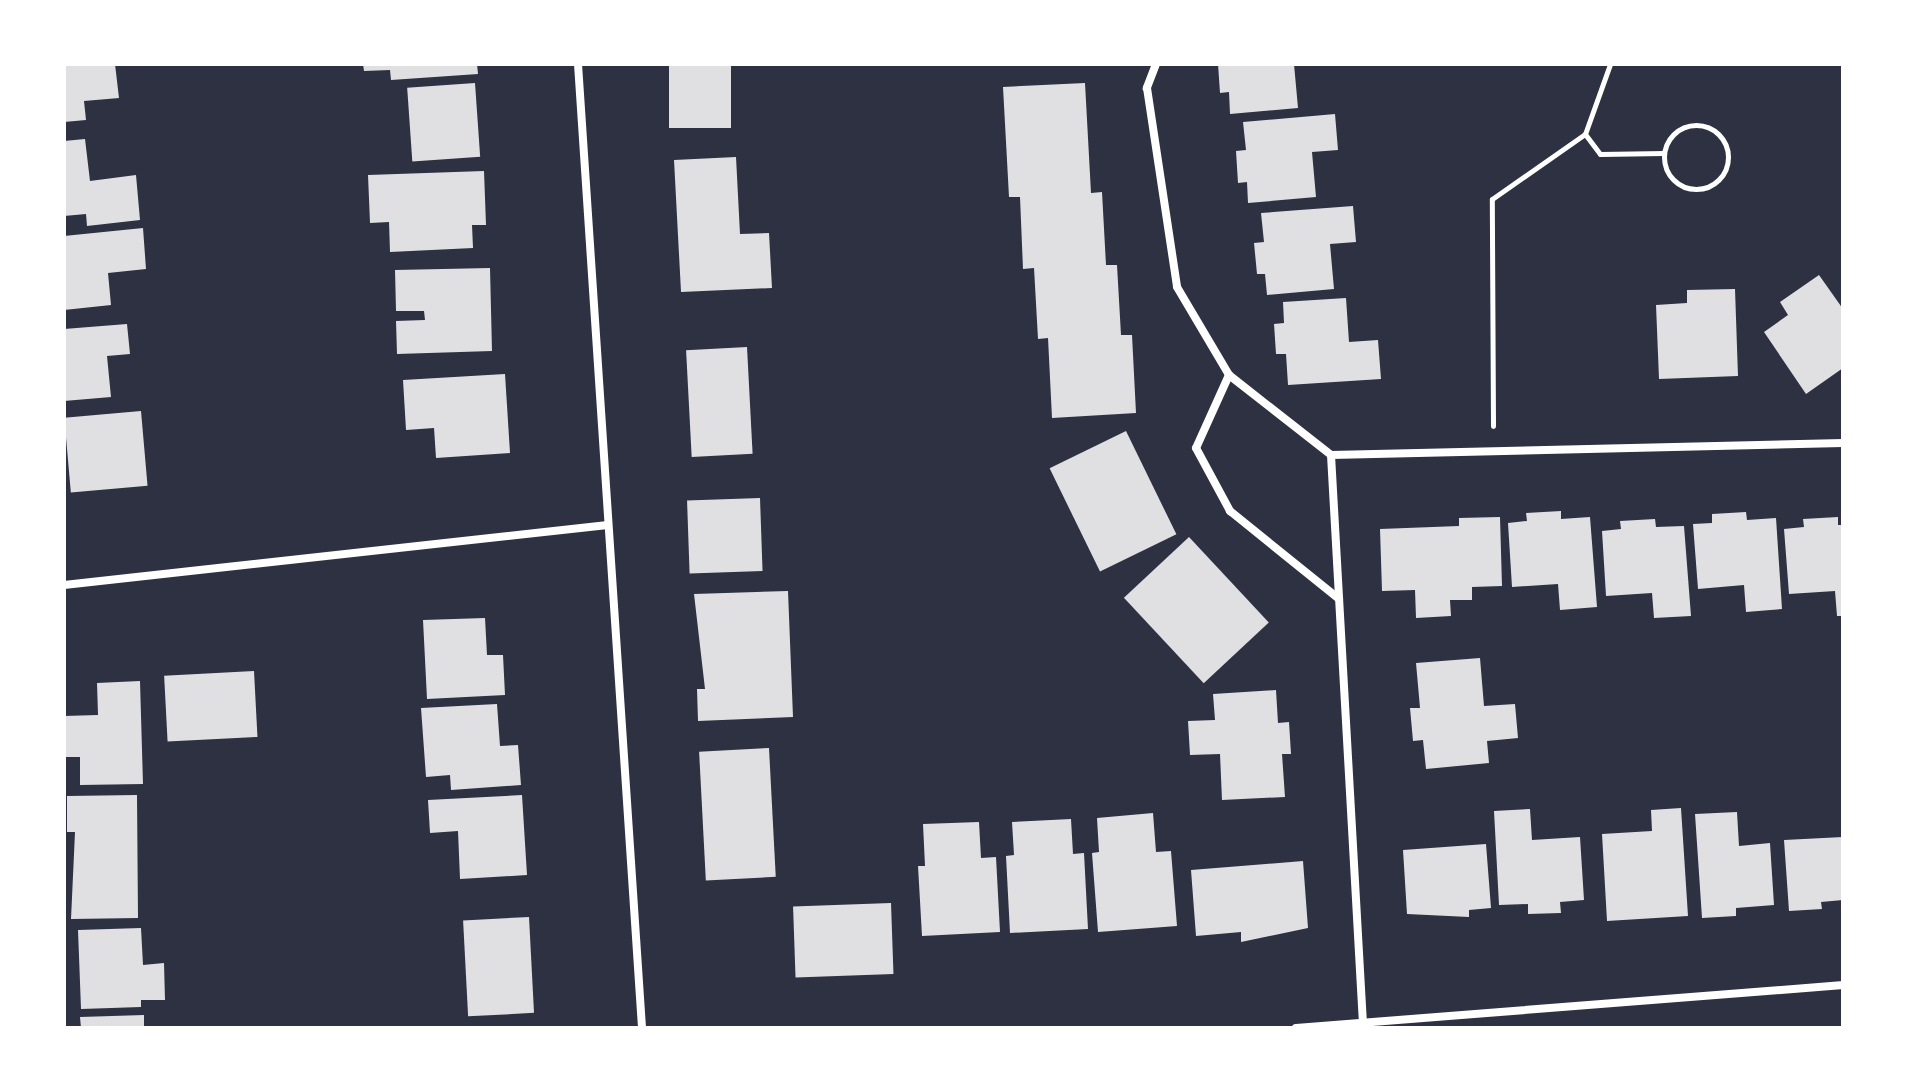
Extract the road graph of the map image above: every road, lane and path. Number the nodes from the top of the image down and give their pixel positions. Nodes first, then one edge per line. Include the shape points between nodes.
1 (578, 64) edge
2 (1156, 64) edge
3 (1610, 64) edge
4 (1585, 134) junction
5 (1664, 153) junction
6 (1229, 375) junction
7 (1843, 443) edge
8 (1494, 454) junction
9 (1331, 455) junction
10 (608, 525) junction
11 (64, 585) edge
12 (1339, 599) junction
13 (1843, 985) edge
14 (1363, 1024) junction
15 (642, 1028) edge
16 (1296, 1028) edge

1 - 10 street
2 - 6 street via 1147,88 1177,287
3 - 4 path
4 - 5 path via 1600,154
4 - 8 path via 1492,199
5 - 5 path via 1682,128 1703,126 1721,137 1727,167 1714,184 1684,188 1668,173
6 - 9 street
6 - 12 street via 1196,448 1230,511
7 - 8 street
8 - 9 street
9 - 12 street
10 - 11 street
10 - 15 street
12 - 14 street
13 - 14 street
14 - 16 street

